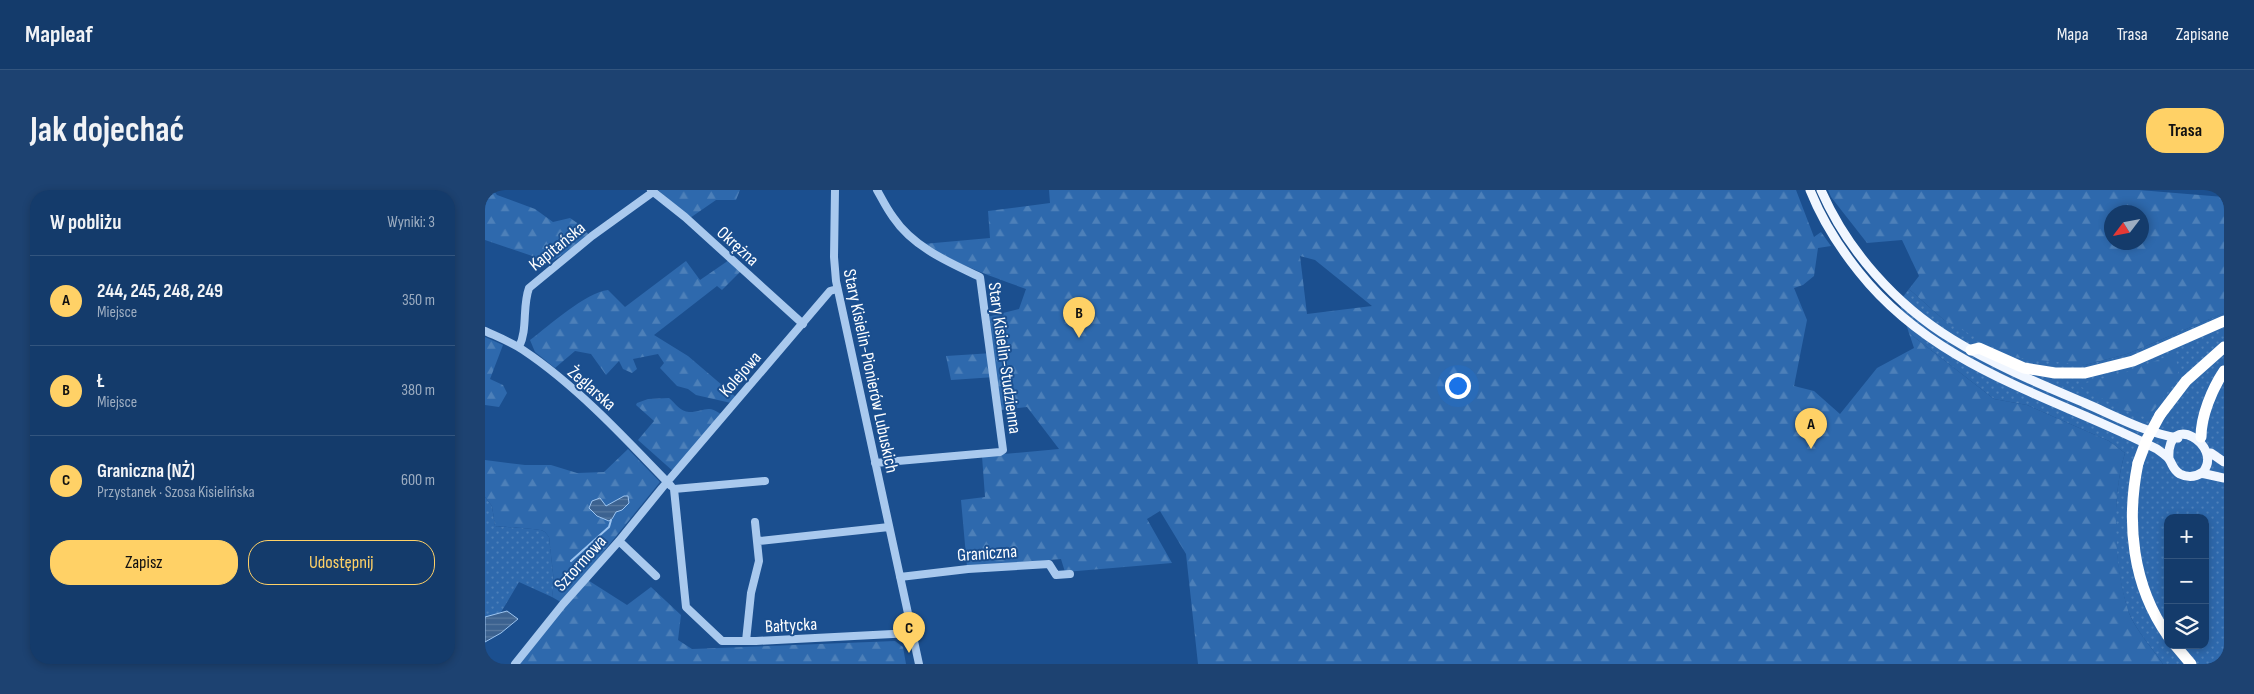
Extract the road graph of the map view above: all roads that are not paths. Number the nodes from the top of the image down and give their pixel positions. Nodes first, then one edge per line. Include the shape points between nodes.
1 (835, 190) edge
2 (877, 190) edge
3 (1810, 190) edge
4 (1821, 190) edge
5 (652, 191) edge
6 (837, 289) junction
7 (2224, 321) edge
8 (803, 324) junction
9 (485, 331) edge
10 (519, 347) junction
11 (2224, 347) edge
12 (1971, 350) junction
13 (2224, 371) edge
14 (2201, 437) junction
15 (2178, 438) junction
16 (2211, 453) junction
17 (2169, 459) junction
18 (2224, 462) edge
19 (875, 463) junction
20 (2201, 473) junction
21 (2224, 478) edge
22 (765, 481) dead end
23 (667, 482) junction
24 (674, 489) junction
25 (755, 522) dead end
26 (889, 527) junction
27 (619, 541) junction
28 (759, 541) junction
29 (1070, 574) dead end
30 (655, 576) dead end
31 (900, 577) junction
32 (2164, 630) edge
33 (912, 633) junction
34 (747, 641) junction
35 (2178, 649) edge
36 (515, 664) edge
37 (919, 664) edge
38 (2191, 664) edge

1 - 6 street, Stary Kisielin-Pionierów Lubuskich via 833,257
2 - 19 street, Stary Kisielin-Studzienna via 893,218 917,242 943,260 979,277 1003,450
3 - 17 main road via 1847,256 1879,296 1927,336 1984,371 2142,442
4 - 12 main road via 1838,224 1888,287 1934,326
5 - 8 street, Okrężna
5 - 10 street, Kapitańska via 529,288
6 - 8 street, Kolejowa via 830,291
6 - 19 street, Stary Kisielin-Pionierów Lubuskich
7 - 12 highway via 2138,359 2085,373 2024,368 1979,348
8 - 23 street, Kolejowa
9 - 10 street, Żeglarska
10 - 23 street, Żeglarska via 598,413
11 - 32 highway, bridge via 2186,381 2160,415 2138,463 2131,522 2134,546 2145,593
12 - 15 main road via 2085,403
13 - 14 highway via 2204,416
14 - 15 main road via 2189,434
14 - 16 main road
15 - 17 main road via 2171,445
16 - 18 main road
16 - 20 main road via 2210,463
17 - 20 main road via 2182,475
19 - 26 street, Stary Kisielin-Pionierów Lubuskich
20 - 21 main road
22 - 24 street
23 - 24 street, Żeglarska
23 - 27 street, Sztormowa
24 - 34 street, Bałtycka via 686,608 722,641
25 - 28 street
26 - 28 street
26 - 31 street, Stary Kisielin-Pionierów Lubuskich
27 - 30 street
27 - 36 street, Sztormowa
28 - 34 street
29 - 31 street, Graniczna via 1056,575 1049,564
31 - 33 street, Stary Kisielin-Pionierów Lubuskich
33 - 34 street, Bałtycka
33 - 37 street, Stary Kisielin-Pionierów Lubuskich
35 - 38 highway

